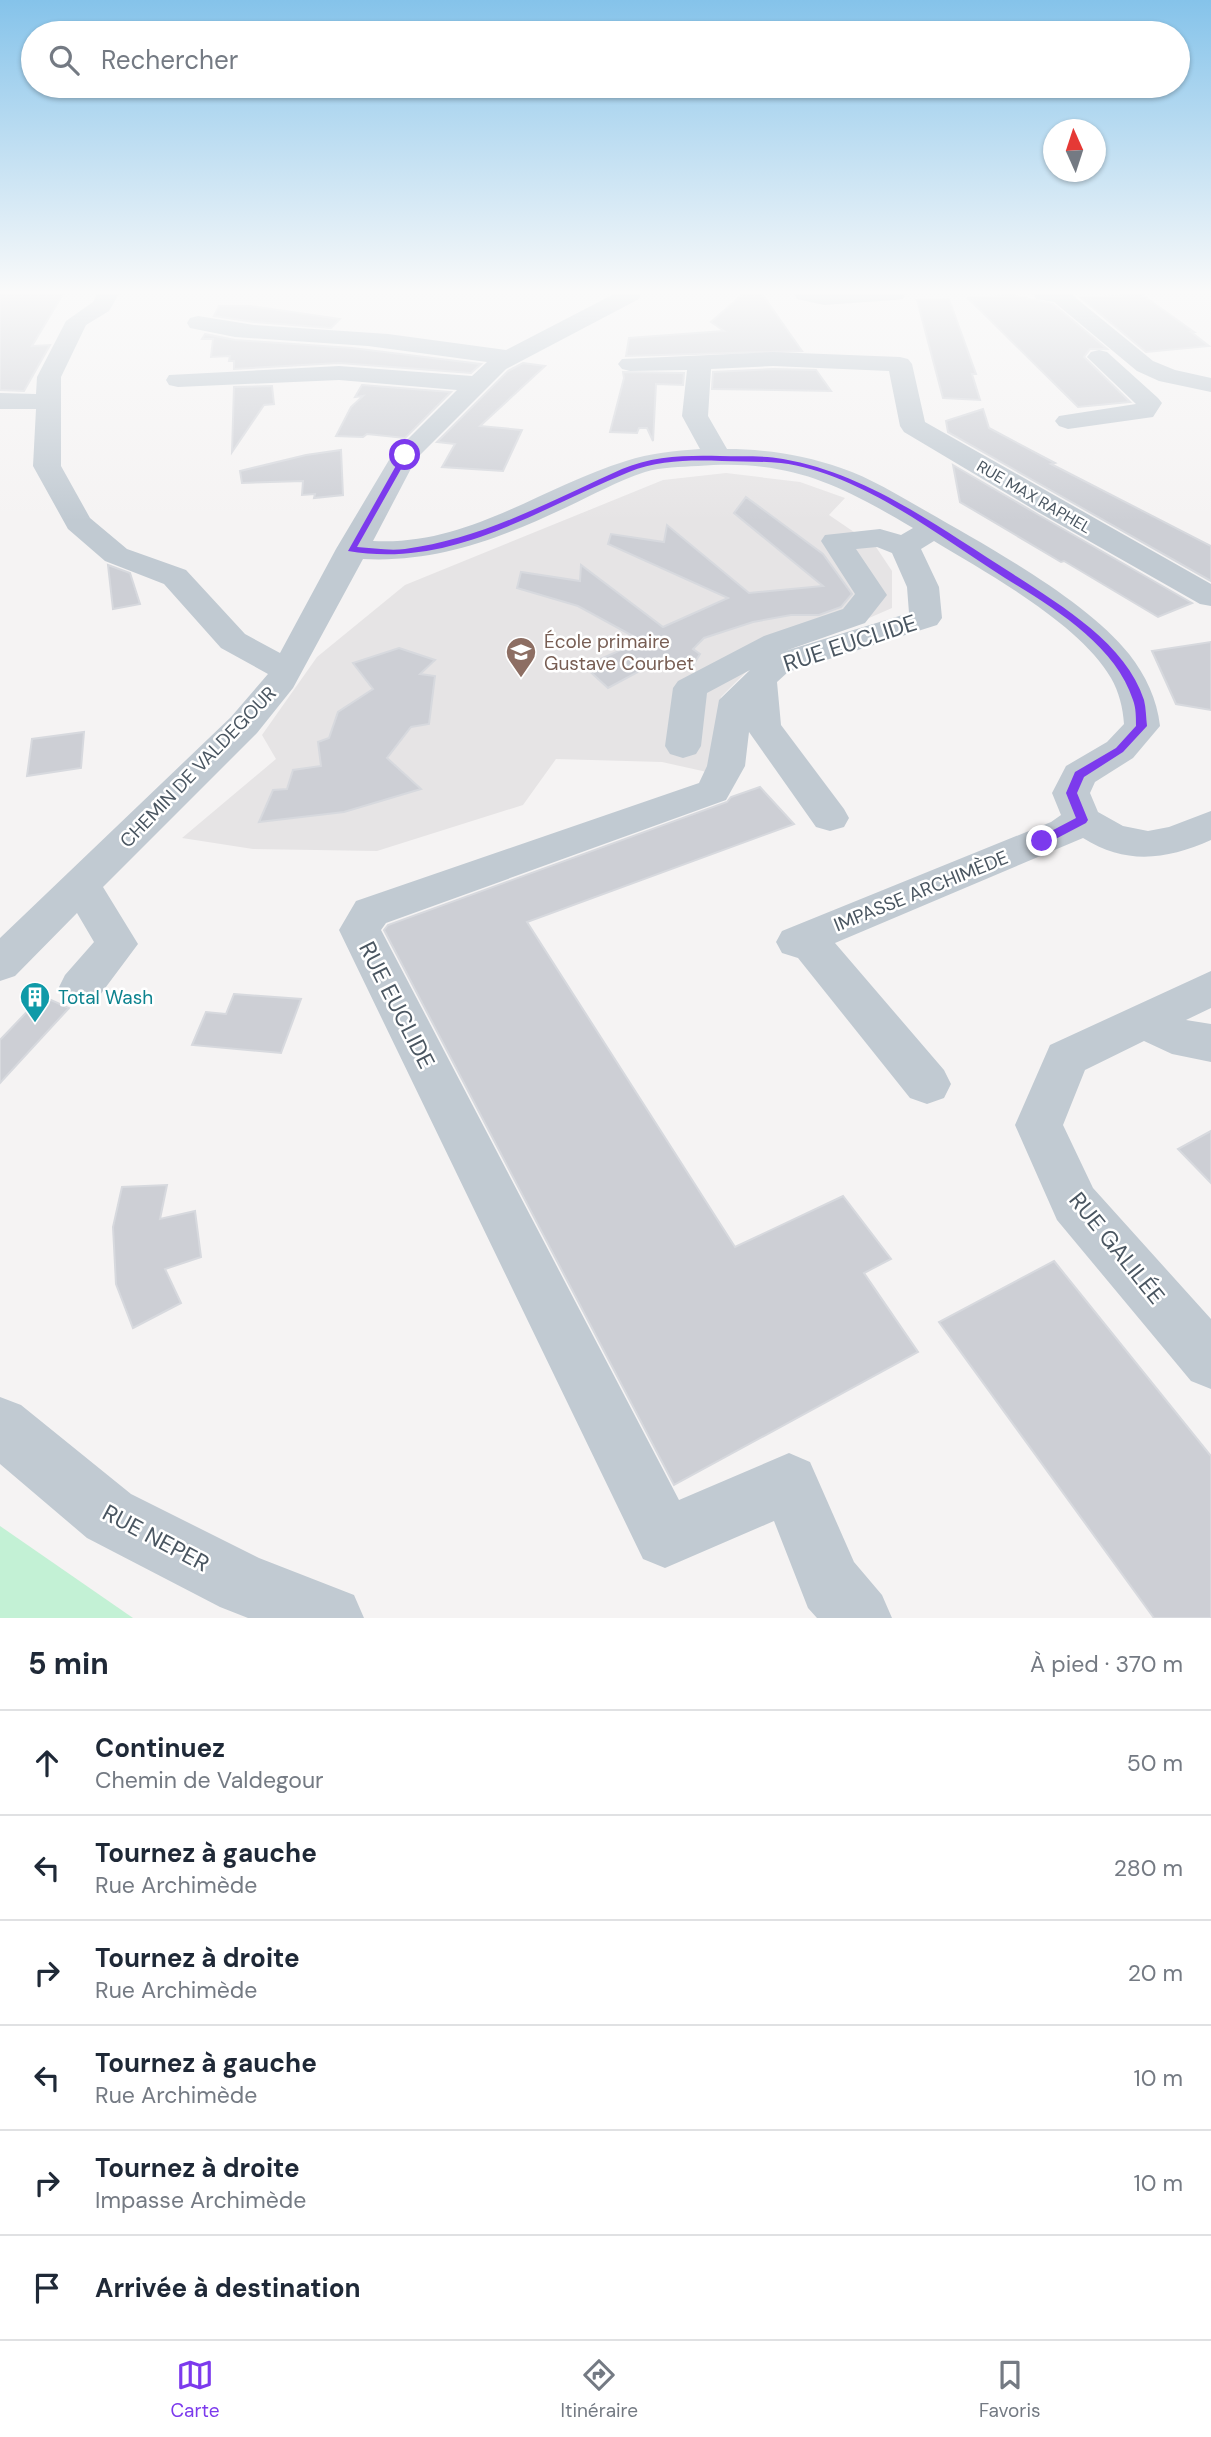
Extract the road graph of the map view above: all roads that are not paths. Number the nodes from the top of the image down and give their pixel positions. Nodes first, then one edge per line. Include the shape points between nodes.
1 (51, 370) edge
2 (492, 370) edge
3 (699, 370) edge
4 (901, 370) edge
5 (1112, 370) edge
6 (1152, 370) edge
7 (178, 380) dead end
8 (478, 383) junction
9 (1211, 385) edge
10 (0, 401) edge
11 (50, 402) junction
12 (1068, 421) dead end
13 (718, 457) junction
14 (920, 538) junction
15 (351, 549) junction
16 (1211, 597) edge
17 (287, 671) junction
18 (760, 679) junction
19 (683, 746) dead end
20 (830, 818) dead end
21 (1082, 820) junction
22 (1211, 824) edge
23 (81, 885) junction
24 (0, 964) edge
25 (81, 987) dead end
26 (1211, 988) edge
27 (1147, 1020) junction
28 (1211, 1043) edge
29 (927, 1084) dead end
30 (1211, 1361) edge
31 (0, 1426) edge
32 (331, 1618) edge
33 (859, 1618) edge

1 - 11 street
2 - 8 street, CHEMIN DE VALDEGOUR
3 - 13 street via 695,416
4 - 16 street, RUE MAX RAPHEL via 913,426
5 - 12 street via 1149,403 1144,412
6 - 9 street
7 - 8 street via 339,373
8 - 15 street, CHEMIN DE VALDEGOUR via 405,455
10 - 11 street
11 - 17 street via 47,466 78,523 116,555 175,577 233,641
13 - 14 street via 781,461 853,482
13 - 15 street via 670,459 628,469 519,521 460,541 402,552
14 - 18 street, RUE EUCLIDE via 926,618 776,665
14 - 19 street via 836,541 871,595 854,616 776,643 690,688
14 - 21 street via 1032,591 1090,634 1130,681 1139,701 1142,726 1120,750 1079,775 1071,793
15 - 17 street, CHEMIN DE VALDEGOUR
17 - 23 street, CHEMIN DE VALDEGOUR via 244,725
18 - 20 street via 763,726
18 - 33 street, RUE EUCLIDE via 736,700 726,766 713,792 371,912 360,930 664,1537 789,1483 831,1585
21 - 22 street via 1112,838 1149,845 1178,839
21 - 29 street, IMPASSE ARCHIMÈDE via 802,940
23 - 24 street, CHEMIN DE VALDEGOUR
23 - 25 street via 117,944
26 - 27 street
27 - 28 street via 1172,1036
27 - 30 street, RUE GALILÉE via 1067,1058 1039,1125 1075,1204
31 - 32 street, RUE NEPER via 109,1516 243,1584

